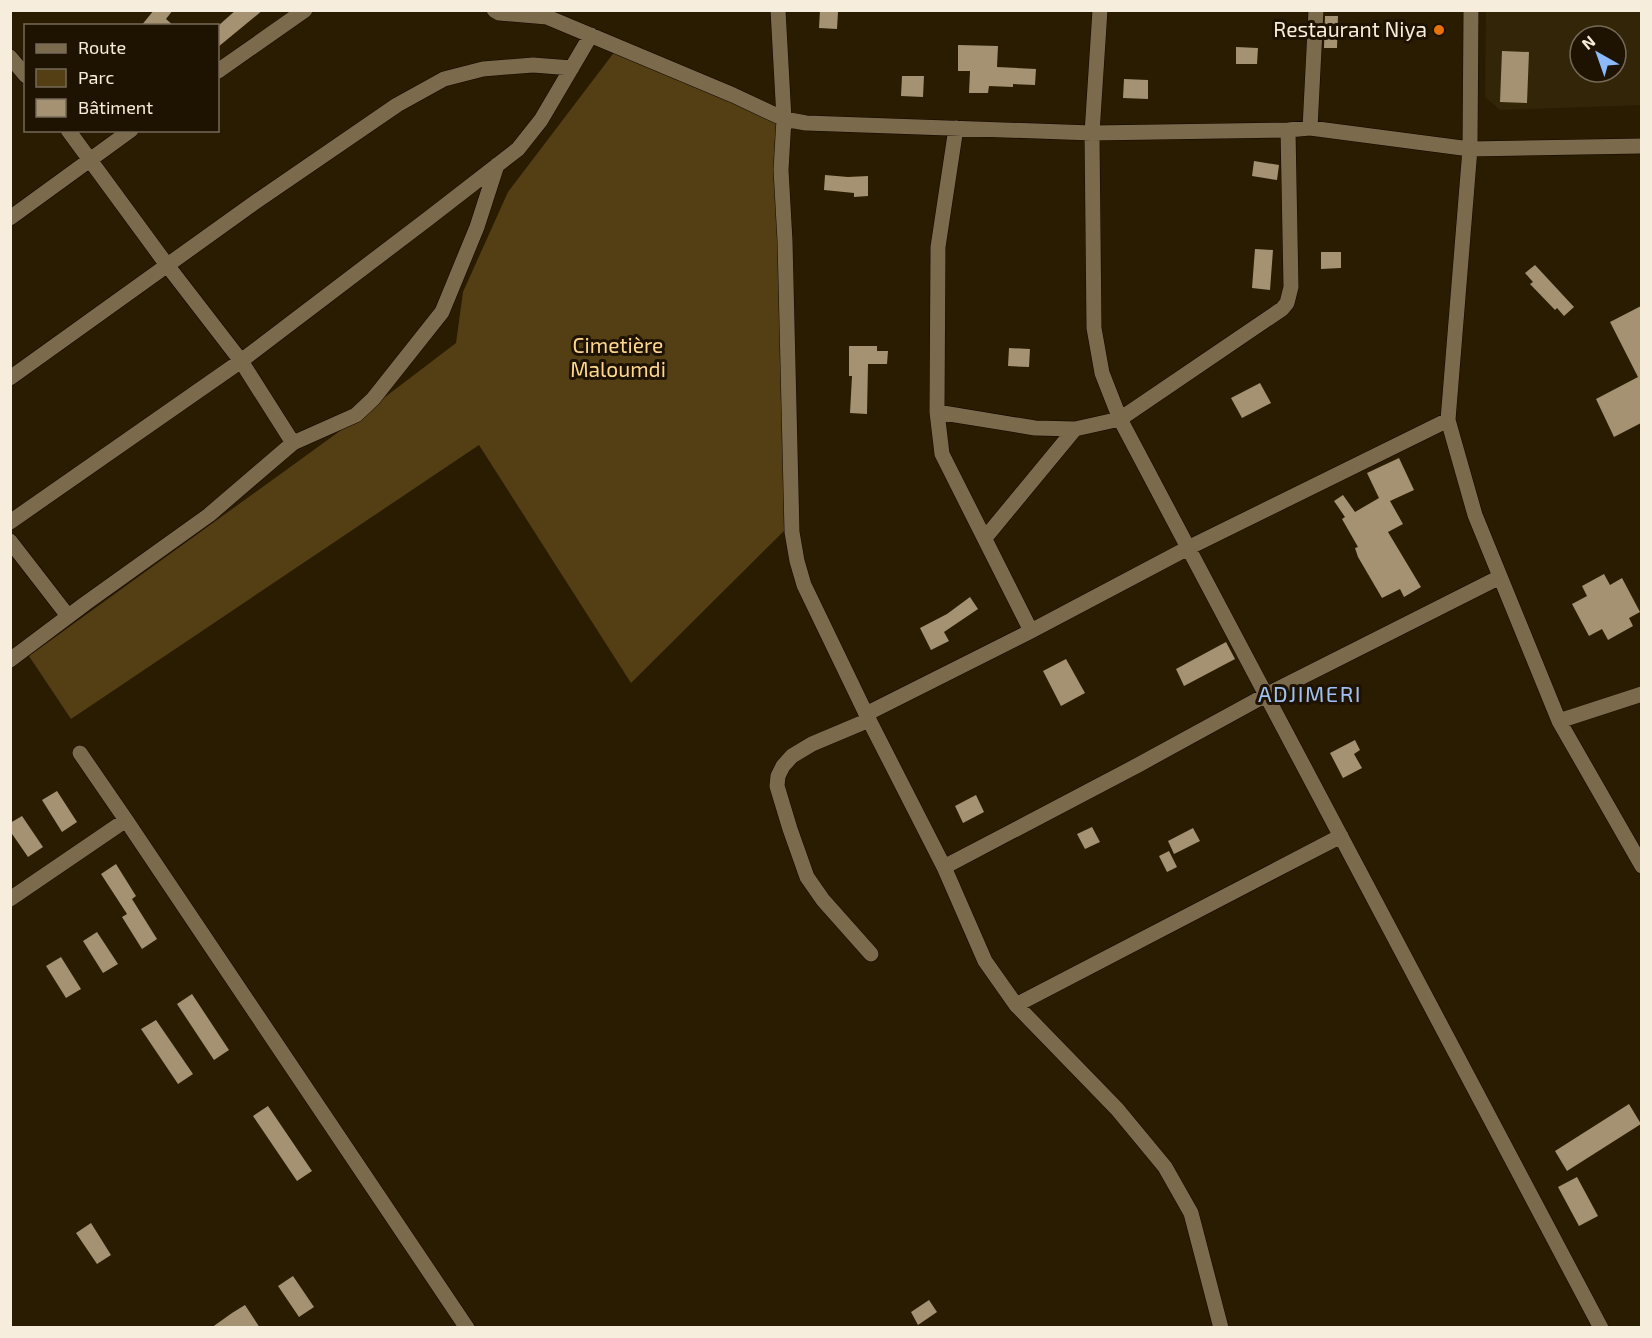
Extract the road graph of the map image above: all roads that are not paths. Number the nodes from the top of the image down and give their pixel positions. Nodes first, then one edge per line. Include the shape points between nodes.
1 (305, 10) edge
2 (494, 10) edge
3 (778, 10) edge
4 (1100, 10) edge
5 (1316, 10) edge
6 (1471, 10) edge
7 (549, 14) edge
8 (591, 35) junction
9 (10, 57) edge
10 (572, 68) junction
11 (219, 70) edge
12 (24, 74) edge
13 (784, 119) junction
14 (956, 128) junction
15 (1310, 128) junction
16 (1288, 130) junction
17 (70, 132) edge
18 (128, 132) edge
19 (1092, 133) junction
20 (1641, 146) edge
21 (1470, 149) junction
22 (90, 159) junction
23 (497, 165) junction
24 (10, 218) edge
25 (167, 265) junction
26 (241, 361) junction
27 (10, 378) edge
28 (937, 412) junction
29 (1120, 419) junction
30 (1448, 420) junction
31 (1076, 429) junction
32 (293, 442) junction
33 (10, 522) edge
34 (985, 538) junction
35 (10, 541) edge
36 (1188, 548) junction
37 (1500, 577) junction
38 (68, 616) junction
39 (1031, 631) junction
40 (10, 660) edge
41 (1266, 694) junction
42 (1641, 694) edge
43 (867, 717) junction
44 (1558, 721) junction
45 (80, 753) dead end
46 (126, 820) junction
47 (1341, 836) junction
48 (1641, 866) edge
49 (944, 867) junction
50 (10, 898) edge
51 (871, 954) dead end
52 (1016, 1005) junction
53 (467, 1328) edge
54 (1221, 1328) edge
55 (1601, 1328) edge

1 - 11 street
2 - 7 street
3 - 13 street
4 - 19 street
5 - 15 street
6 - 21 street
7 - 8 street
8 - 10 street
8 - 13 street
9 - 12 street
10 - 23 street via 541,120 518,149
10 - 25 street via 533,65 483,69 444,79 397,105
13 - 14 street
13 - 43 street via 781,170 792,532 804,585
14 - 19 street
14 - 28 street via 938,247
15 - 16 street
15 - 21 street
16 - 19 street
16 - 29 street via 1291,287 1287,303 1269,320
17 - 22 street
18 - 22 street
19 - 29 street via 1094,327 1102,373
20 - 21 street
21 - 30 street
22 - 24 street
22 - 25 street
23 - 26 street
23 - 32 street via 442,312 357,415
25 - 26 street
25 - 27 street
26 - 32 street
26 - 33 street
28 - 31 street via 1035,428
28 - 34 street via 942,454
29 - 31 street
29 - 36 street
30 - 36 street
30 - 37 street via 1475,515
31 - 34 street
32 - 38 street via 209,515
34 - 39 street
35 - 38 street
36 - 39 street
36 - 41 street
37 - 41 street
37 - 44 street
38 - 40 street
39 - 43 street
41 - 47 street
41 - 49 street
42 - 44 street
43 - 49 street
43 - 51 street via 792,756 783,765 777,786 807,877 822,900
44 - 48 street
45 - 46 street
46 - 50 street
46 - 53 street
47 - 52 street
47 - 55 street
49 - 52 street via 985,961
52 - 54 street via 1117,1110 1164,1167 1191,1213

